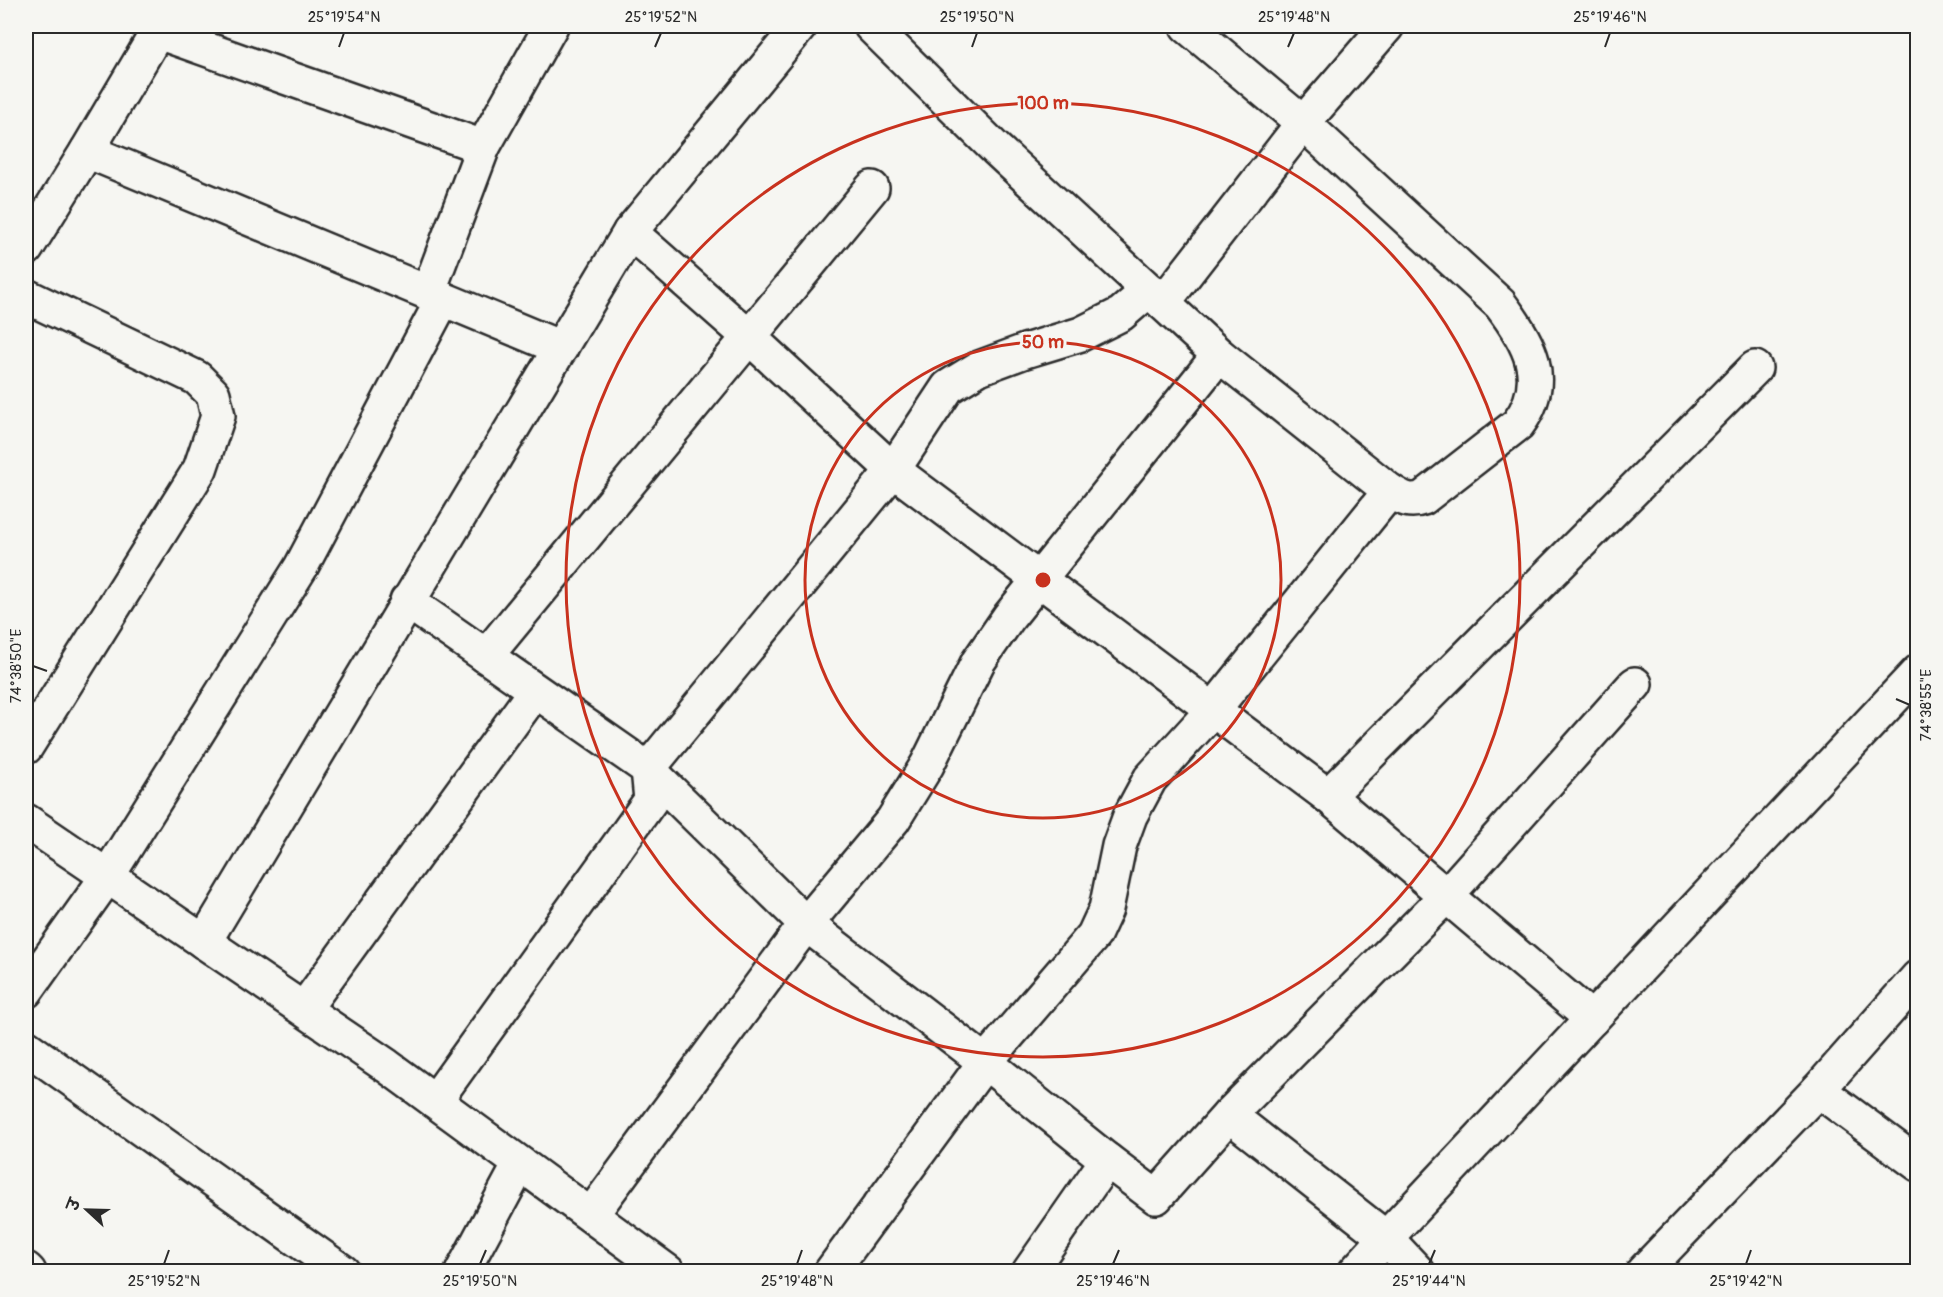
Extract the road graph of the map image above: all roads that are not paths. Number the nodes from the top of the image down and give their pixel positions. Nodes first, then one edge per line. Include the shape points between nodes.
1 (548, 26) edge
2 (800, 26) edge
3 (871, 26) edge
4 (1187, 26) edge
5 (1387, 26) edge
6 (160, 29) edge
7 (1303, 123) junction
8 (483, 147) junction
9 (87, 151) junction
10 (872, 188) dead end
11 (630, 232) junction
12 (26, 249) edge
13 (26, 296) edge
14 (435, 296) junction
15 (1156, 297) junction
16 (749, 337) junction
17 (561, 348) junction
18 (1219, 356) junction
19 (1755, 368) dead end
20 (893, 470) junction
21 (1390, 490) junction
22 (1039, 580) junction
23 (407, 601) junction
24 (486, 656) junction
25 (1917, 672) edge
26 (1635, 684) dead end
27 (535, 691) junction
28 (1213, 710) junction
29 (26, 747) edge
30 (648, 769) junction
31 (1328, 796) junction
32 (26, 821) edge
33 (106, 877) junction
34 (1446, 896) junction
35 (806, 924) junction
36 (204, 942) junction
37 (1917, 977) edge
38 (26, 991) edge
39 (304, 1009) junction
40 (1592, 1019) junction
41 (26, 1047) edge
42 (985, 1062) junction
43 (1818, 1090) junction
44 (435, 1101) junction
45 (1229, 1115) junction
46 (1107, 1160) junction
47 (520, 1164) junction
48 (1917, 1164) edge
49 (591, 1215) junction
50 (1386, 1238) junction
51 (654, 1267) edge
52 (343, 1272) edge
53 (462, 1272) edge
54 (831, 1272) edge
55 (1029, 1272) edge
56 (1355, 1272) edge
57 (1418, 1272) edge
58 (1643, 1272) edge

1 - 8 street
2 - 11 street
3 - 15 street via 996,149
4 - 7 street
5 - 7 street
6 - 8 street
6 - 9 street
7 - 15 street
7 - 21 street via 1500,304 1519,329 1531,357 1536,381 1527,412 1518,424 1423,498 1406,500
8 - 14 street
9 - 12 street
9 - 14 street
10 - 16 street
11 - 16 street
11 - 17 street
13 - 29 street via 197,378 213,394 218,417 200,469
14 - 17 street
14 - 33 street via 301,567
15 - 18 street
15 - 20 street via 1081,334 979,368 948,387
16 - 20 street
16 - 24 street
17 - 23 street
18 - 21 street
18 - 22 street
19 - 31 street
20 - 22 street
20 - 30 street
21 - 28 street
22 - 28 street
22 - 35 street via 978,662 927,765 893,820
23 - 24 street
23 - 36 street
24 - 27 street
25 - 40 street
26 - 34 street
27 - 30 street
27 - 39 street
28 - 31 street
28 - 42 street via 1150,779 1130,816 1119,846 1106,909 1094,935
30 - 35 street
30 - 44 street via 651,800
31 - 34 street
32 - 33 street
33 - 36 street
33 - 38 street
34 - 40 street
34 - 45 street
35 - 42 street
35 - 49 street
36 - 39 street
37 - 43 street
39 - 44 street
40 - 50 street
41 - 52 street
42 - 46 street
42 - 54 street
43 - 48 street
43 - 58 street
44 - 47 street
45 - 46 street via 1156,1197
45 - 50 street
46 - 55 street
47 - 49 street
47 - 53 street
49 - 51 street
50 - 56 street
50 - 57 street

